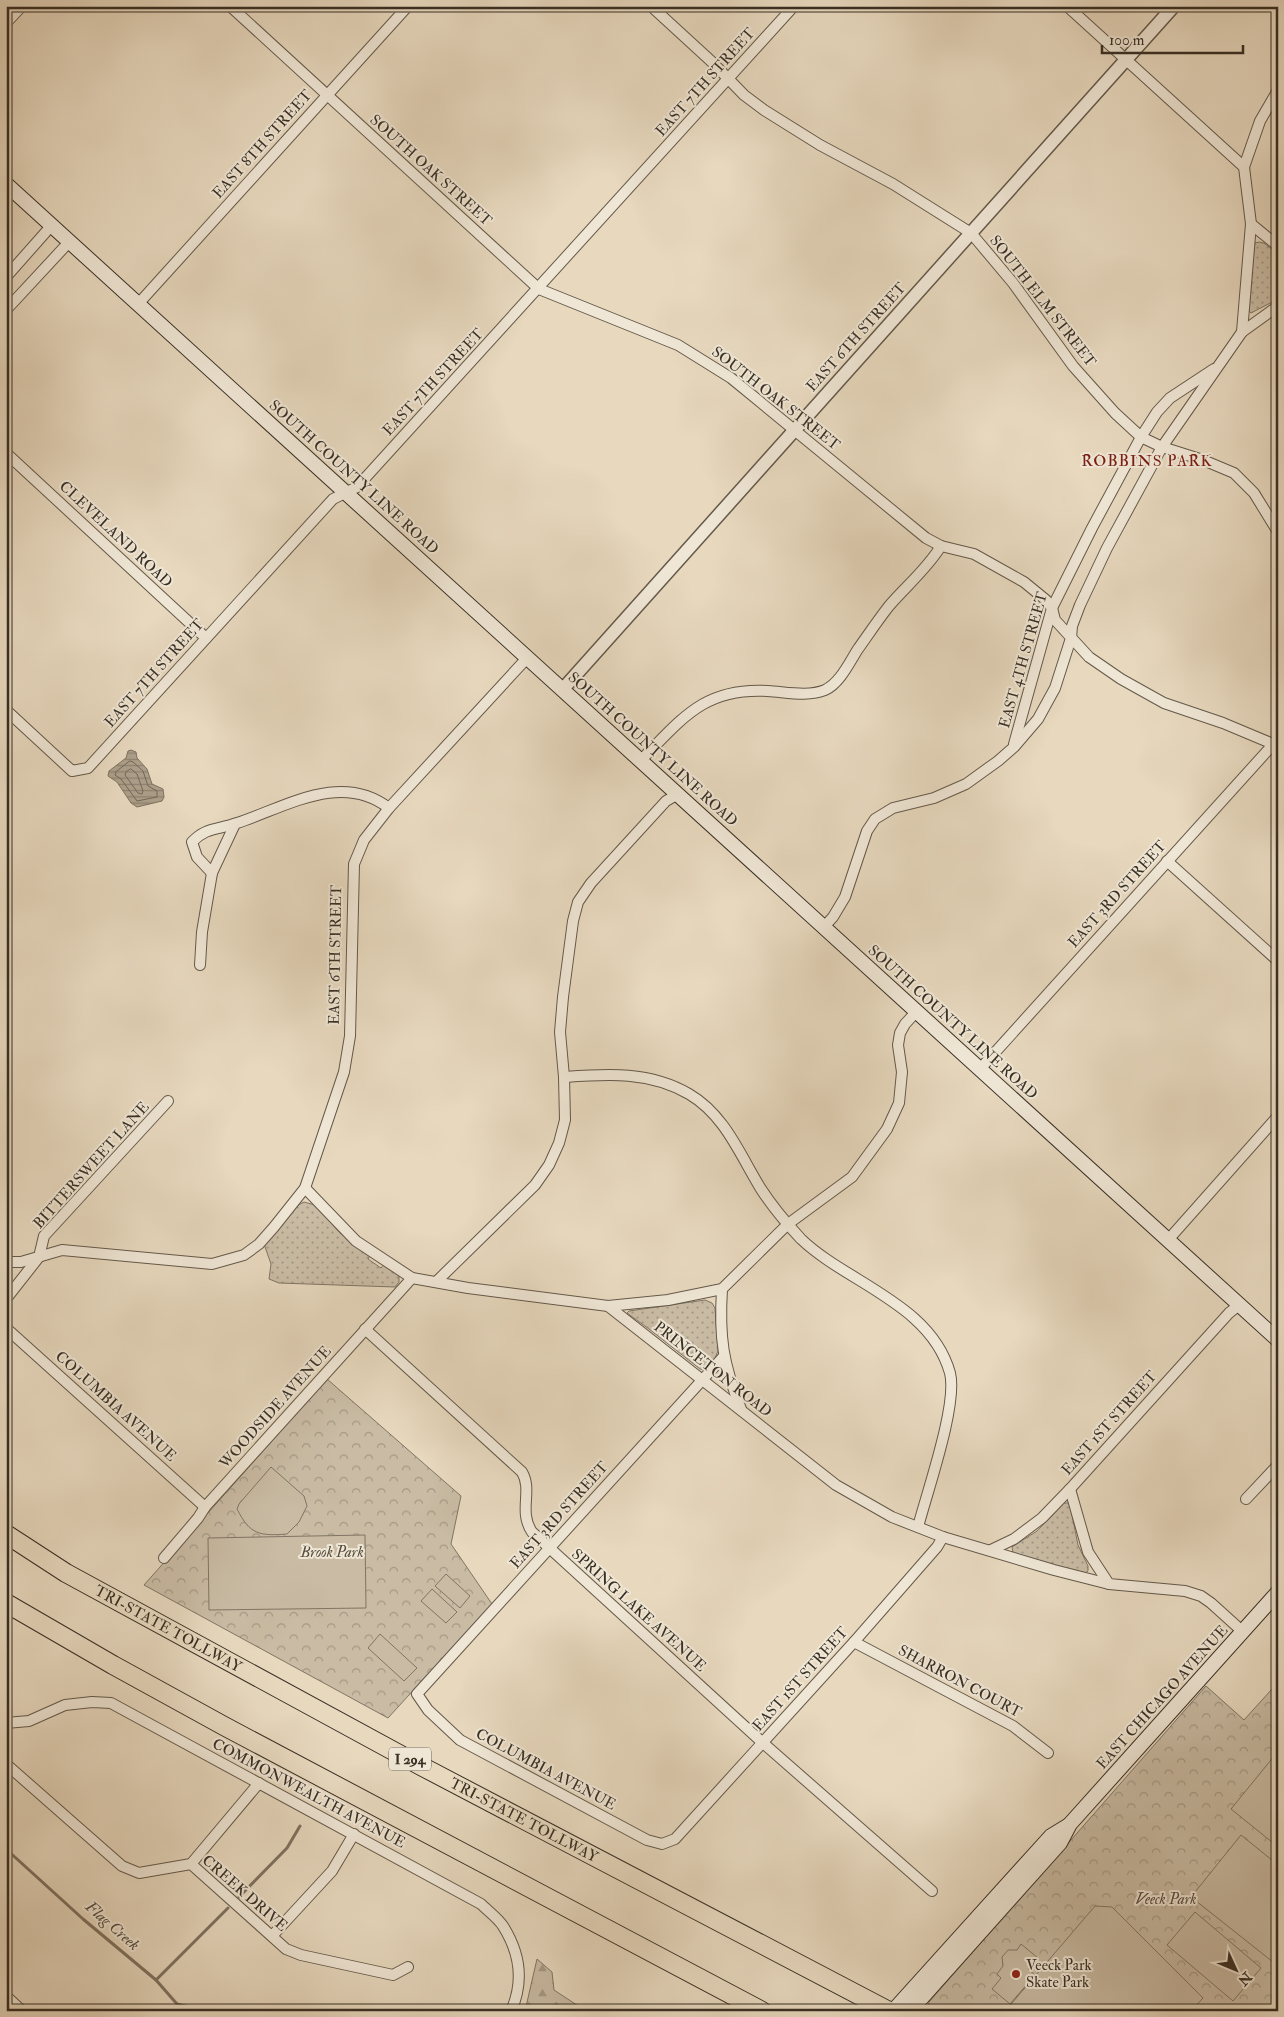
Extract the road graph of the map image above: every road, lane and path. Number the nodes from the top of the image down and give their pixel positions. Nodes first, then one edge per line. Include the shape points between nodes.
1 (22, 6) edge
2 (230, 6) edge
3 (408, 6) edge
4 (651, 6) edge
5 (794, 6) edge
6 (1067, 6) edge
7 (1174, 6) edge
8 (6, 23) edge
9 (1126, 60) junction
10 (728, 78) junction
11 (1278, 90) edge
12 (327, 95) junction
13 (1244, 167) junction
14 (6, 184) edge
15 (1251, 224) junction
16 (52, 225) junction
17 (971, 233) junction
18 (70, 241) junction
19 (1278, 246) edge
20 (6, 277) edge
21 (539, 289) junction
22 (139, 303) junction
23 (1278, 306) edge
24 (6, 310) edge
25 (1242, 332) junction
26 (1217, 368) junction
27 (795, 430) junction
28 (1141, 437) junction
29 (1162, 447) junction
30 (6, 453) edge
31 (346, 492) junction
32 (1278, 532) edge
33 (940, 546) junction
34 (1052, 608) junction
35 (206, 638) junction
36 (1071, 638) junction
37 (528, 658) junction
38 (563, 689) junction
39 (6, 710) edge
40 (1275, 742) edge
41 (1014, 747) junction
42 (641, 760) junction
43 (678, 794) junction
44 (389, 808) junction
45 (235, 824) junction
46 (1167, 861) junction
47 (212, 873) junction
48 (824, 927) junction
49 (1278, 961) edge
50 (200, 965) dead end
51 (916, 1011) junction
52 (980, 1069) junction
53 (564, 1078) junction
54 (168, 1101) dead end
55 (1278, 1116) edge
56 (305, 1188) junction
57 (788, 1224) junction
58 (1168, 1240) junction
59 (39, 1256) junction
60 (6, 1262) edge
61 (412, 1278) junction
62 (436, 1282) junction
63 (722, 1289) junction
64 (6, 1298) edge
65 (1239, 1305) junction
66 (608, 1306) junction
67 (6, 1328) edge
68 (365, 1329) junction
69 (1278, 1340) edge
70 (724, 1356) junction
71 (702, 1379) junction
72 (742, 1410) junction
73 (1278, 1465) edge
74 (1070, 1489) junction
75 (1246, 1499) dead end
76 (205, 1507) junction
77 (918, 1527) junction
78 (6, 1534) edge
79 (943, 1537) junction
80 (549, 1548) junction
81 (991, 1550) junction
82 (164, 1558) dead end
83 (1109, 1584) junction
84 (1278, 1592) edge
85 (6, 1603) edge
86 (1242, 1631) junction
87 (854, 1642) junction
88 (417, 1694) joint
89 (6, 1723) edge
90 (763, 1744) junction
91 (1048, 1753) dead end
92 (6, 1764) edge
93 (258, 1783) junction
94 (354, 1834) junction
95 (675, 1838) joint
96 (191, 1864) junction
97 (932, 1891) dead end
98 (272, 1936) junction
99 (408, 1968) dead end
100 (922, 1988) junction
101 (6, 1996) edge
102 (22, 2011) edge
103 (511, 2011) edge
104 (762, 2011) edge
105 (891, 2011) edge
106 (910, 2011) edge

1 - 8 street
2 - 12 street, SOUTH OAK STREET
3 - 12 street, EAST 8TH STREET
4 - 10 street, SOUTH ELM STREET
5 - 10 street, EAST 7TH STREET
6 - 9 street
7 - 9 street, EAST 6TH STREET
9 - 13 street
9 - 17 street, EAST 6TH STREET
10 - 17 street, SOUTH ELM STREET via 744,95 792,129 893,184
10 - 21 street, EAST 7TH STREET
11 - 13 street via 1260,122
12 - 21 street, SOUTH OAK STREET
12 - 22 street, EAST 8TH STREET
13 - 15 street, EAST 4TH STREET
14 - 16 main road, SOUTH COUNTY LINE ROAD
15 - 19 street
15 - 25 street, EAST 4TH STREET
16 - 18 main road, SOUTH COUNTY LINE ROAD
16 - 20 street
17 - 27 street, EAST 6TH STREET
17 - 28 street, SOUTH ELM STREET via 1013,283 1073,366
18 - 22 main road, SOUTH COUNTY LINE ROAD
18 - 24 street
21 - 27 street, SOUTH OAK STREET via 678,344 731,378
21 - 31 street, EAST 7TH STREET via 357,488
22 - 31 main road, SOUTH COUNTY LINE ROAD
23 - 25 street, EAST 4TH STREET
25 - 26 street, EAST 4TH STREET
26 - 28 street, EAST 4TH STREET via 1170,398
26 - 29 street, EAST 4TH STREET
27 - 33 street, SOUTH OAK STREET
27 - 38 street, EAST 6TH STREET
28 - 29 street, SOUTH ELM STREET
28 - 34 street, EAST 4TH STREET
29 - 32 street, SOUTH ELM STREET via 1234,473 1254,494
29 - 36 street, EAST 4TH STREET via 1107,548 1080,605
30 - 35 street, CLEVELAND ROAD
31 - 35 street, EAST 7TH STREET via 333,499
31 - 37 main road, SOUTH COUNTY LINE ROAD
33 - 34 street, SOUTH OAK STREET via 974,554 998,566 1038,593
33 - 42 street via 933,559 889,606 834,685 815,693 731,692 686,714
34 - 36 street, SOUTH OAK STREET via 1055,620
34 - 41 street, EAST 4TH STREET
35 - 39 street, EAST 7TH STREET via 88,768 72,771
36 - 40 street, SOUTH OAK STREET via 1089,657 1141,691 1172,706
36 - 41 street, EAST 4TH STREET via 1047,704
37 - 38 main road, SOUTH COUNTY LINE ROAD
37 - 44 street, EAST 6TH STREET
38 - 42 main road, SOUTH COUNTY LINE ROAD
40 - 46 street, EAST 3RD STREET
41 - 48 street, EAST 4TH STREET via 966,784 934,798 893,808 876,818 867,831 845,897
42 - 43 main road, SOUTH COUNTY LINE ROAD
43 - 48 main road, SOUTH COUNTY LINE ROAD
43 - 53 street via 666,801 591,883 578,902 560,1032
44 - 45 street via 376,798 362,794 328,792 310,795
44 - 56 street, EAST 6TH STREET via 364,840 354,864 350,1036 344,1072
45 - 47 street
45 - 47 street via 201,832 192,842 197,857
46 - 49 street
46 - 52 street, EAST 3RD STREET
47 - 50 street
48 - 51 main road, SOUTH COUNTY LINE ROAD
51 - 52 main road, SOUTH COUNTY LINE ROAD
51 - 57 street via 900,1033 898,1045 902,1072 899,1103 887,1129 852,1176
52 - 58 main road, SOUTH COUNTY LINE ROAD
53 - 57 street via 631,1075 655,1079 691,1095 722,1123 762,1191
53 - 62 street via 565,1120 549,1165 535,1185
54 - 59 street, BITTERSWEET LANE via 44,1236
55 - 58 street
56 - 59 street, EAST 6TH STREET via 259,1244 244,1255 212,1264 62,1250
56 - 61 street via 356,1241
57 - 63 street
57 - 77 street via 820,1254 906,1311 938,1348 950,1372 952,1390 944,1433
58 - 65 main road, SOUTH COUNTY LINE ROAD
59 - 60 street via 21,1262
59 - 64 street, BITTERSWEET LANE
61 - 62 street
61 - 68 street, WOODSIDE AVENUE
62 - 66 street
63 - 66 street via 668,1300
63 - 70 street
65 - 69 main road, SOUTH COUNTY LINE ROAD
65 - 74 street, EAST 1ST STREET via 1228,1313
66 - 71 street, PRINCETON ROAD
67 - 76 street, COLUMBIA AVENUE
68 - 76 street, WOODSIDE AVENUE
68 - 80 street, SPRING LAKE AVENUE via 522,1472 527,1524
70 - 71 street, EAST 3RD STREET
70 - 72 street via 729,1380
71 - 72 street, PRINCETON ROAD
71 - 80 street, EAST 3RD STREET
72 - 77 street, PRINCETON ROAD via 836,1485 892,1517
73 - 75 street
74 - 81 street, EAST 1ST STREET via 1042,1518 1014,1539
74 - 83 street via 1088,1552
76 - 82 street, WOODSIDE AVENUE
77 - 79 street, PRINCETON ROAD
78 - 105 highway, TRI-STATE TOLLWAY / I 294 via 66,1573 412,1761
79 - 81 street, PRINCETON ROAD
79 - 87 street, EAST 1ST STREET
80 - 88 street, EAST 3RD STREET
80 - 90 street, SPRING LAKE AVENUE
81 - 83 street, PRINCETON ROAD
83 - 86 street, PRINCETON ROAD via 1185,1591 1201,1596
84 - 86 main road, EAST CHICAGO AVENUE
85 - 104 highway via 224,1726
86 - 100 main road, EAST CHICAGO AVENUE via 1070,1824 1051,1836
87 - 90 street, EAST 1ST STREET
87 - 91 street, SHARRON COURT via 1013,1726
88 - 95 street, COLUMBIA AVENUE via 428,1710 460,1740 648,1840 662,1844
89 - 93 street, COMMONWEALTH AVENUE via 29,1721 65,1706 111,1703
90 - 95 street, EAST 1ST STREET
90 - 97 street, SPRING LAKE AVENUE
92 - 96 street, CREEK DRIVE via 122,1866 138,1873
93 - 94 street, COMMONWEALTH AVENUE
93 - 96 street
94 - 98 street via 332,1871
94 - 103 street, COMMONWEALTH AVENUE via 481,1904 502,1925 514,1949 520,1975
96 - 98 street, CREEK DRIVE
98 - 99 street, CREEK DRIVE via 286,1949 300,1955 393,1975
100 - 105 main road
100 - 106 main road
101 - 102 street

